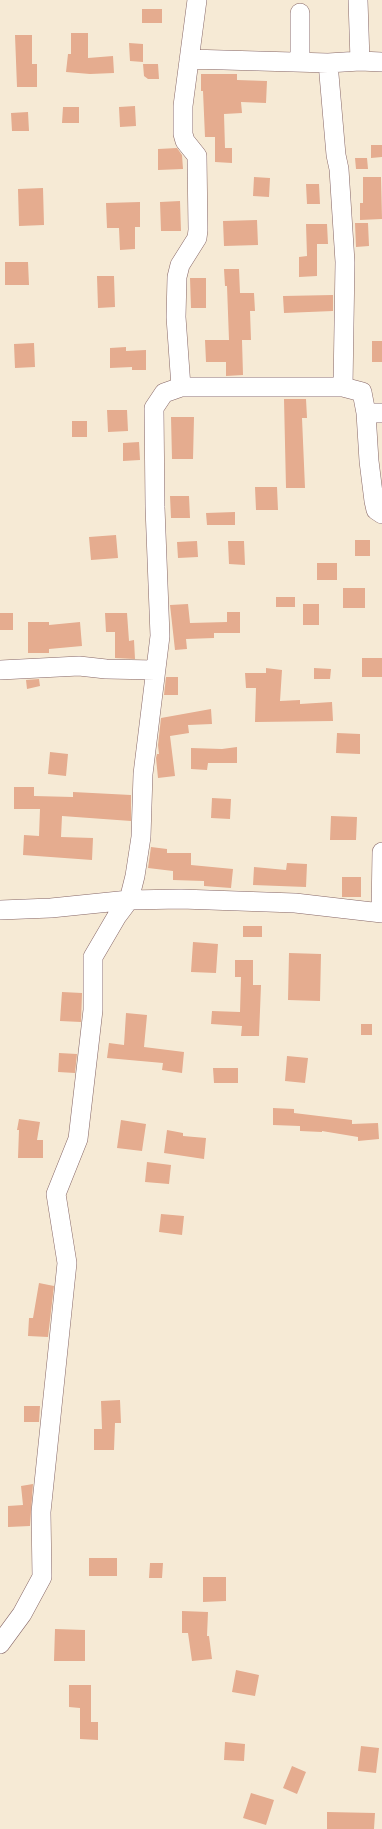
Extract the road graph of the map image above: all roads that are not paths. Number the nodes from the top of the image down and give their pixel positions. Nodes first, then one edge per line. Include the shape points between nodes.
1 (197, 0) edge
2 (358, 0) edge
3 (300, 13) dead end
4 (189, 59) junction
5 (300, 61) junction
6 (360, 61) junction
7 (382, 62) edge
8 (328, 63) junction
9 (181, 387) junction
10 (343, 387) junction
11 (374, 413) edge
12 (382, 514) edge
13 (0, 670) edge
14 (155, 670) junction
15 (382, 852) edge
16 (129, 900) junction
17 (0, 910) edge
18 (381, 913) edge
19 (0, 1644) edge

1 - 4 street
2 - 6 street
3 - 5 street
4 - 5 street
4 - 9 street via 183,106 183,134 185,141 198,156 198,230 197,238 180,265 177,277 176,317
5 - 8 street
6 - 7 street
6 - 8 street
8 - 10 street via 345,262
9 - 10 street
9 - 14 street via 164,393 154,408 160,636
10 - 11 street via 362,392
11 - 12 street via 369,461 376,510
13 - 14 street via 79,666
14 - 16 street via 143,774 141,837
15 - 18 street
16 - 17 street
16 - 18 street via 295,903
16 - 19 street via 94,957 94,1010 78,1139 56,1194 67,1263 41,1512 42,1577 22,1614

